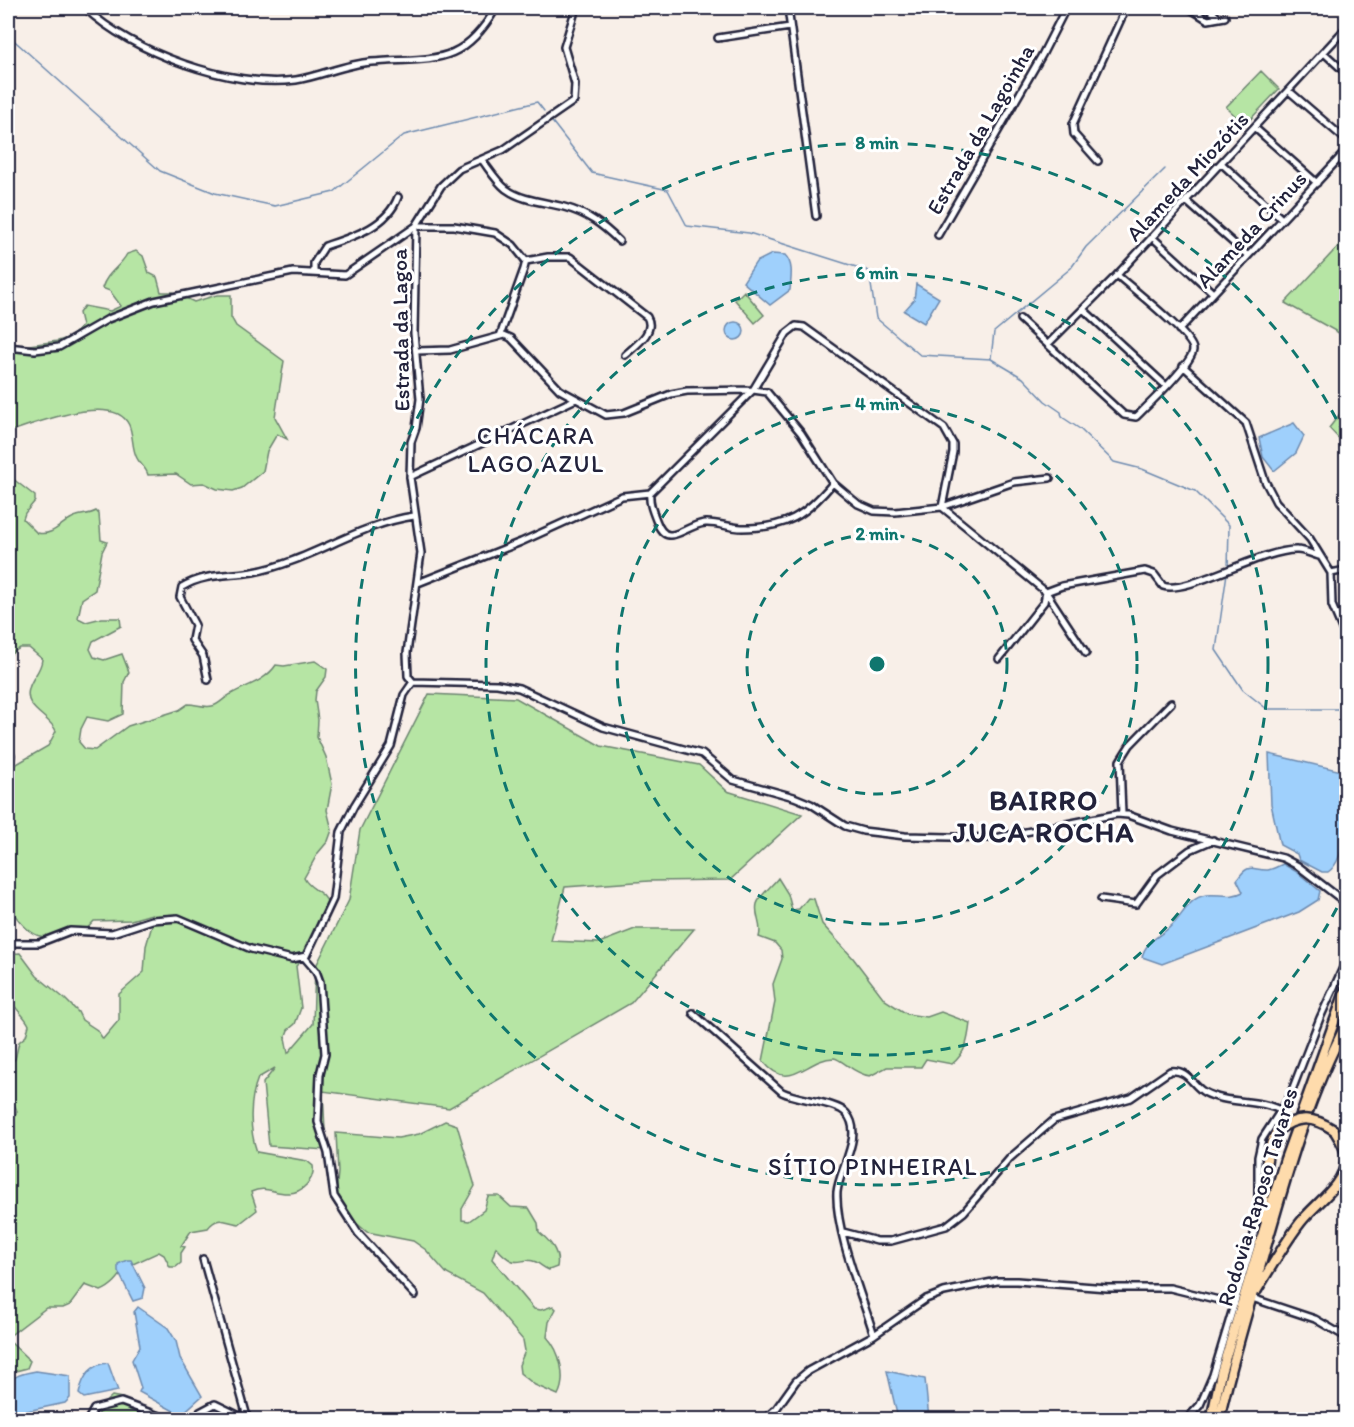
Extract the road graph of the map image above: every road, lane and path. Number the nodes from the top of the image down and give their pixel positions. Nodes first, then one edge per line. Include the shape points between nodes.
1 (85, 8) edge
2 (449, 8) edge
3 (490, 8) edge
4 (496, 8) edge
5 (576, 8) edge
6 (788, 8) edge
7 (1066, 8) edge
8 (1126, 8) edge
9 (1189, 8) edge
10 (1209, 8) edge
11 (1217, 17) junction
12 (1225, 17) dead end
13 (790, 27) junction
14 (1347, 28) edge
15 (718, 38) dead end
16 (1324, 53) junction
17 (1347, 73) edge
18 (1289, 91) junction
19 (1255, 128) junction
20 (1347, 140) edge
21 (1347, 151) edge
22 (482, 160) junction
23 (1098, 161) dead end
24 (1221, 163) junction
25 (1317, 183) junction
26 (398, 197) dead end
27 (1186, 201) junction
28 (816, 216) dead end
29 (1282, 219) junction
30 (416, 226) junction
31 (938, 235) dead end
32 (1152, 237) junction
33 (619, 241) dead end
34 (1247, 255) junction
35 (526, 261) junction
36 (314, 272) junction
37 (1117, 275) junction
38 (1213, 293) junction
39 (1083, 309) junction
40 (1020, 319) dead end
41 (1179, 330) junction
42 (500, 336) junction
43 (1048, 344) junction
44 (8, 347) edge
45 (416, 351) junction
46 (626, 355) dead end
47 (1183, 366) junction
48 (1165, 385) junction
49 (753, 390) junction
50 (576, 399) junction
51 (410, 477) junction
52 (1050, 478) dead end
53 (833, 483) junction
54 (650, 493) junction
55 (942, 507) junction
56 (414, 516) junction
57 (1319, 556) junction
58 (1347, 570) edge
59 (1330, 573) junction
60 (418, 583) junction
61 (1046, 592) junction
62 (1347, 638) edge
63 (1086, 653) dead end
64 (999, 659) dead end
65 (208, 680) dead end
66 (413, 682) junction
67 (1171, 703) dead end
68 (8, 747) edge
69 (8, 771) edge
70 (1122, 814) junction
71 (1213, 840) junction
72 (1101, 899) dead end
73 (1347, 903) edge
74 (8, 943) edge
75 (304, 957) junction
76 (1347, 961) edge
77 (1347, 989) edge
78 (693, 1013) dead end
79 (1347, 1025) edge
80 (1282, 1111) junction
81 (843, 1232) junction
82 (1262, 1235) junction
83 (203, 1259) dead end
84 (415, 1295) dead end
85 (1252, 1298) junction
86 (1236, 1304) junction
87 (874, 1335) junction
88 (1347, 1337) edge
89 (88, 1419) edge
90 (170, 1419) edge
91 (195, 1419) edge
92 (248, 1419) edge
93 (763, 1419) edge
94 (1186, 1419) edge
95 (1211, 1419) edge
96 (1219, 1419) edge

1 - 4 street via 111,28 182,63 229,76 274,81 295,80 356,64 416,62 444,56 475,36
2 - 3 street
5 - 22 street, Estrada da Lagoa via 564,47 576,95 568,107
6 - 13 street
7 - 31 street, Estrada da Lagoinha
8 - 23 street via 1072,129
9 - 11 street via 1202,18
10 - 11 street
11 - 12 street
13 - 15 street
13 - 28 street
14 - 16 street, Alameda Miozótis
16 - 17 street
16 - 18 street, Alameda Miozótis
18 - 19 street, Alameda Miozótis
18 - 20 street
19 - 24 street, Alameda Miozótis
19 - 25 street
21 - 25 street, Alameda Crinus
22 - 30 street, Estrada da Lagoa via 450,177
22 - 33 street via 507,189 583,214 599,222
24 - 27 street, Alameda Miozótis
24 - 29 street
25 - 29 street, Alameda Crinus
26 - 36 street via 393,210 355,237 325,246 314,263
27 - 32 street, Alameda Miozótis
27 - 34 street
29 - 34 street, Alameda Crinus
30 - 35 street via 454,226 495,233 513,245
30 - 36 street via 345,275
30 - 45 street, Estrada da Lagoa
32 - 37 street, Alameda Miozótis
32 - 38 street
34 - 38 street, Alameda Crinus
35 - 42 street
35 - 46 street via 570,257 647,317 649,331
36 - 44 street via 293,272 154,301 108,319 59,347
37 - 39 street, Alameda Miozótis
37 - 41 street
38 - 41 street, Alameda Crinus
39 - 43 street, Alameda Miozótis
39 - 48 street
40 - 43 street
41 - 47 street via 1193,349
42 - 45 street via 459,348
42 - 50 street via 511,338 547,378
43 - 48 street via 1127,417 1136,417
45 - 51 street, Estrada da Lagoa via 420,399 411,442
47 - 48 street
47 - 57 street via 1246,423 1265,482
49 - 50 street via 687,391 613,416
49 - 53 street via 767,392 801,433
49 - 54 street
49 - 55 street via 791,328 804,327 944,428 953,452
50 - 51 street
51 - 56 street, Estrada da Lagoa
52 - 55 street via 1014,482
53 - 54 street via 813,506 786,522 743,528 706,523 670,536 659,528
53 - 55 street via 858,504 874,511
54 - 60 street via 622,496
55 - 61 street
56 - 60 street, Estrada da Lagoa via 421,553
56 - 65 street via 385,522 275,566 204,577 182,587 180,597 195,625 192,640 203,656
57 - 59 street
57 - 61 street via 1295,550 1234,566 1177,588 1163,586 1154,574 1145,571
58 - 59 street
59 - 62 street via 1332,605
60 - 66 street, Estrada da Lagoa via 407,653 408,676
61 - 63 street
61 - 64 street via 1044,602
66 - 70 street via 519,688 603,727 702,754 733,780 794,797 845,826 863,831 995,838
66 - 75 street via 404,695 391,746 341,832 333,899 315,942
67 - 70 street via 1130,745 1120,761
68 - 69 street
70 - 71 street
71 - 72 street via 1178,858 1153,880 1136,904
71 - 73 street via 1290,862
74 - 75 street via 39,943 70,931 112,933 152,920 178,918 251,950
75 - 84 street via 320,982 325,1054 318,1122 328,1153 334,1196 358,1233
76 - 80 street
77 - 82 highway, Rodovia Raposo Tavares via 1318,1062
78 - 81 street via 782,1092 836,1107 849,1116 853,1135 837,1195
79 - 85 highway, Rodovia Raposo Tavares via 1328,1060
80 - 81 street via 1267,1104 1214,1096 1183,1073 1170,1071 1131,1098 1054,1120 1010,1158 964,1212 946,1226 891,1241
80 - 86 street via 1262,1139 1256,1227
81 - 87 street
82 - 85 highway, bridge via 1269,1144 1287,1122 1300,1118 1321,1121 1342,1142 1346,1158 1341,1177 1302,1220
82 - 95 highway, Rodovia Raposo Tavares
83 - 92 street
85 - 88 street via 1316,1319
85 - 96 highway, Rodovia Raposo Tavares
86 - 87 street via 1170,1288 997,1281 934,1294
86 - 94 street via 1206,1394
87 - 93 street via 808,1371
89 - 90 street via 94,1408 121,1402
91 - 92 street via 215,1404

